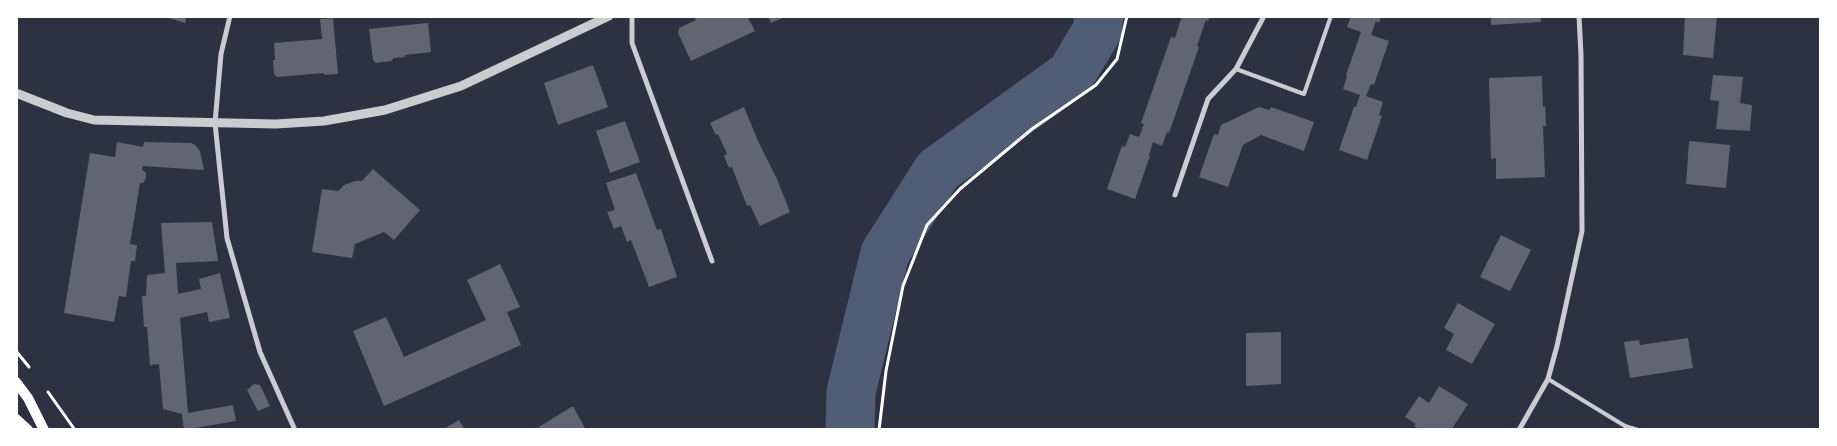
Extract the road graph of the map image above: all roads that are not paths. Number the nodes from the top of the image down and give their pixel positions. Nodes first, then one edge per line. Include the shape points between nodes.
1 (230, 16) edge
2 (609, 16) edge
3 (632, 16) edge
4 (1264, 16) edge
5 (1331, 16) edge
6 (1579, 16) edge
7 (1236, 69) junction
8 (16, 93) edge
9 (215, 123) junction
10 (1175, 194) dead end
11 (712, 261) dead end
12 (1548, 379) junction
13 (16, 382) edge
14 (16, 419) edge
15 (28, 430) edge
16 (44, 430) edge
17 (295, 430) edge
18 (1520, 430) edge
19 (1638, 430) edge

1 - 9 street via 221,54
2 - 9 street via 461,86 385,110 324,121
3 - 11 street via 632,43
4 - 7 street
5 - 7 lane via 1304,94
6 - 12 street via 1582,231
7 - 10 street via 1208,99
8 - 9 street via 94,120
9 - 17 street via 227,238 260,352
12 - 18 street
12 - 19 lane via 1625,426
13 - 16 main road
14 - 15 main road

